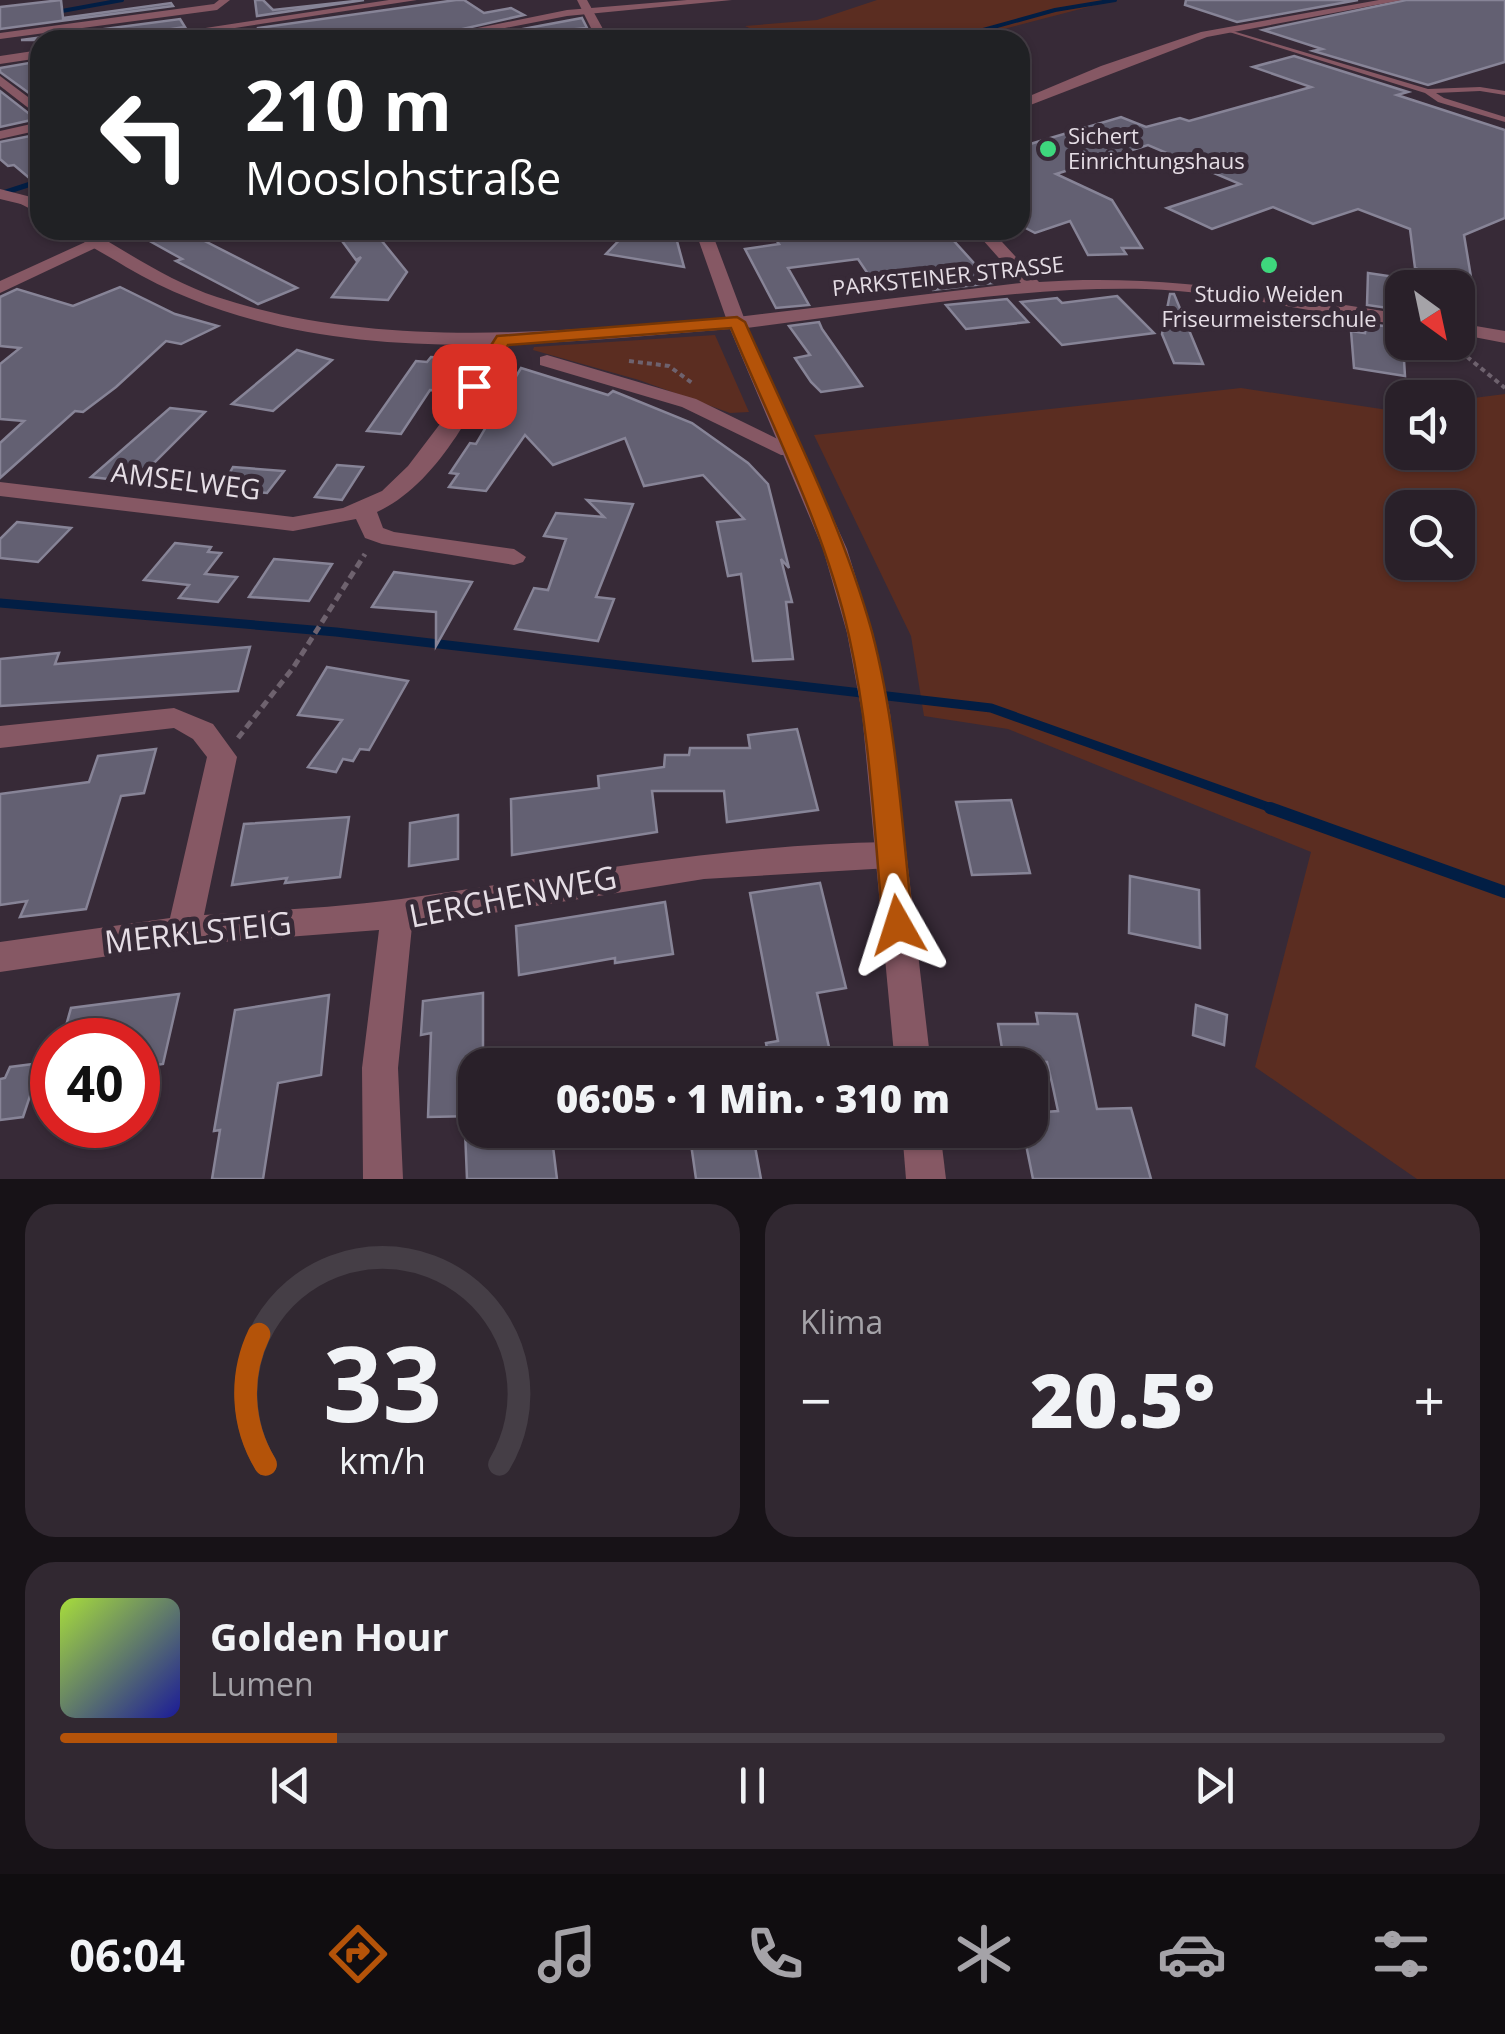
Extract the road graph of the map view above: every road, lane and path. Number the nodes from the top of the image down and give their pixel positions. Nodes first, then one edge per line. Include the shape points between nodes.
1 (412, 0) edge
2 (727, 0) edge
3 (1397, 0) edge
4 (223, 1) edge
5 (584, 6) edge
6 (238, 25) junction
7 (45, 30) edge
8 (203, 30) edge
9 (471, 30) edge
10 (597, 30) edge
11 (1228, 30) junction
12 (30, 32) edge
13 (0, 36) edge
14 (30, 56) edge
15 (0, 60) edge
16 (0, 80) edge
17 (1428, 91) junction
18 (1505, 93) edge
19 (1030, 102) edge
20 (30, 104) edge
21 (1505, 120) edge
22 (30, 128) edge
23 (0, 135) edge
24 (0, 194) edge
25 (30, 204) edge
26 (82, 240) edge
27 (98, 240) edge
28 (707, 240) edge
29 (991, 240) edge
30 (1034, 286) junction
31 (0, 288) edge
32 (1385, 317) edge
33 (737, 322) junction
34 (1505, 337) edge
35 (1475, 338) edge
36 (503, 340) junction
37 (1475, 357) edge
38 (546, 360) dead end
39 (1505, 388) edge
40 (789, 450) junction
41 (0, 489) edge
42 (364, 509) junction
43 (373, 533) junction
44 (514, 557) dead end
45 (0, 737) edge
46 (222, 757) junction
47 (890, 855) junction
48 (397, 914) junction
49 (184, 931) junction
50 (0, 957) edge
51 (912, 1048) edge
52 (923, 1148) edge
53 (383, 1179) edge
54 (926, 1179) edge

1 - 6 street
2 - 5 street
3 - 11 street
4 - 6 street
4 - 7 street
5 - 9 street
5 - 10 street
6 - 8 street
11 - 17 lane
11 - 19 street via 1151,52
12 - 13 street
14 - 15 street
16 - 20 street
17 - 18 lane
17 - 21 lane
22 - 23 street
24 - 25 street
26 - 31 street
27 - 36 street, PARKSTEINER STRASSE via 138,268 255,315 352,332
28 - 33 street
29 - 30 street
30 - 32 street, PARKSTEINER STRASSE via 1182,286
30 - 33 street, PARKSTEINER STRASSE
33 - 36 street, PARKSTEINER STRASSE
33 - 40 street
34 - 35 street
36 - 42 street, AMSELWEG via 400,488
37 - 39 path
38 - 40 street via 688,403
40 - 47 street via 835,549 869,678
41 - 42 street, AMSELWEG via 293,524
42 - 43 street
43 - 44 street
43 - 46 path via 316,635
45 - 46 street via 174,718 194,722
46 - 49 street
47 - 48 street, LERCHENWEG via 830,854 637,873
47 - 51 street
48 - 49 street, MERKLSTEIG
48 - 53 street, LERCHENWEG via 380,1068
49 - 50 street, MERKLSTEIG
52 - 54 street

